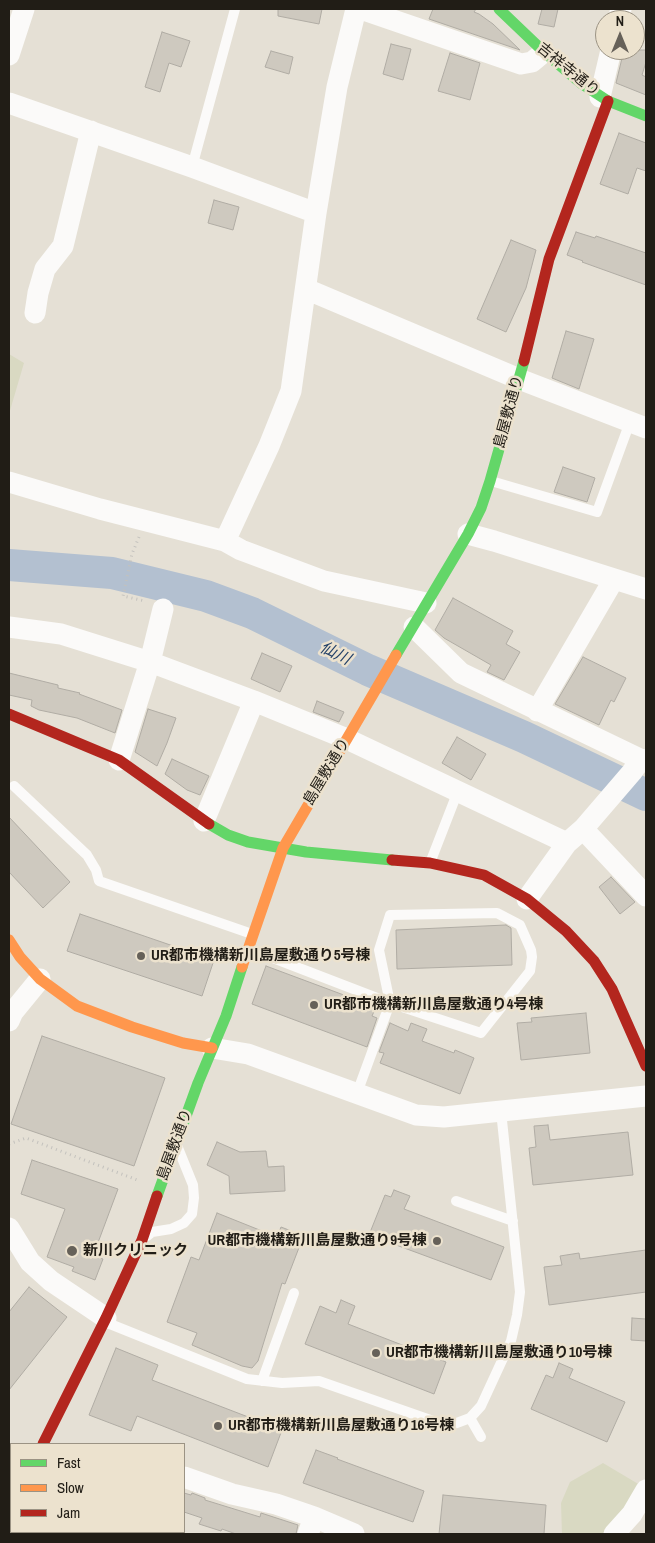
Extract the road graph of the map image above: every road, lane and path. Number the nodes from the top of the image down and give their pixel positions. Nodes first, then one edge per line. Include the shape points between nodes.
1 (24, 9) edge
2 (235, 9) edge
3 (356, 9) edge
4 (362, 9) edge
5 (499, 9) edge
6 (544, 52) junction
7 (9, 55) edge
8 (610, 60) edge
9 (604, 99) junction
10 (10, 107) edge
11 (646, 116) edge
12 (91, 131) junction
13 (192, 167) junction
14 (316, 213) junction
15 (306, 289) junction
16 (35, 313) dead end
17 (519, 378) junction
18 (638, 425) edge
19 (490, 481) junction
20 (9, 482) edge
21 (468, 534) junction
22 (225, 541) junction
23 (132, 554) dead end
24 (614, 579) junction
25 (646, 589) edge
26 (426, 603) junction
27 (155, 605) joint
28 (9, 627) edge
29 (414, 627) junction
30 (150, 662) junction
31 (254, 701) junction
32 (537, 711) junction
33 (9, 714) edge
34 (347, 739) junction
35 (119, 760) junction
36 (640, 764) edge
37 (14, 786) edge
38 (458, 791) junction
39 (204, 821) junction
40 (575, 836) junction
41 (283, 848) junction
42 (430, 864) junction
43 (646, 896) edge
44 (527, 900) junction
45 (254, 934) junction
46 (9, 941) edge
47 (273, 958) dead end
48 (40, 979) junction
49 (390, 1003) junction
50 (9, 1021) edge
51 (212, 1048) junction
52 (646, 1066) edge
53 (357, 1093) junction
54 (646, 1096) edge
55 (501, 1111) junction
56 (175, 1143) junction
57 (9, 1144) edge
58 (159, 1188) junction
59 (456, 1201) dead end
60 (513, 1221) junction
61 (9, 1228) edge
62 (142, 1240) junction
63 (294, 1293) dead end
64 (105, 1320) junction
65 (262, 1381) junction
66 (470, 1418) junction
67 (481, 1437) dead end
68 (44, 1443) edge
69 (185, 1477) edge
70 (646, 1490) edge
71 (311, 1526) edge
72 (354, 1534) edge
73 (614, 1534) edge

1 - 7 street
2 - 13 lane
3 - 14 street via 337,87
4 - 6 street via 521,64 532,62
5 - 6 street, 吉祥寺通り
6 - 9 street, 吉祥寺通り
8 - 9 street, 島屋敷通り
9 - 11 street, 吉祥寺通り
9 - 17 street, 島屋敷通り via 549,259
10 - 12 street
12 - 13 street
12 - 16 street via 63,246 45,269
13 - 14 street
14 - 15 street
15 - 17 street
15 - 22 street via 292,390
17 - 18 street
17 - 19 street, 島屋敷通り
18 - 19 lane via 598,512
19 - 21 street, 島屋敷通り
20 - 22 street
21 - 24 street
21 - 26 street, 島屋敷通り
22 - 26 street via 324,581
23 - 27 path via 123,596
24 - 25 street
24 - 32 street
26 - 29 street, 島屋敷通り
27 - 30 street
28 - 30 street via 61,634
29 - 32 street via 461,673
29 - 34 street, 島屋敷通り
30 - 31 street
30 - 35 street
31 - 34 street
31 - 39 street
32 - 36 street
33 - 35 street
34 - 38 street
34 - 41 street, 島屋敷通り
35 - 39 street
36 - 40 street
37 - 45 lane via 87,855 99,881
38 - 40 street
38 - 42 lane
39 - 41 street via 248,842
40 - 43 street
40 - 44 street
41 - 42 street
41 - 45 street, 島屋敷通り
42 - 44 street via 484,875
44 - 52 street via 566,931 594,961 612,989
45 - 51 street, 島屋敷通り
46 - 48 street
47 - 49 lane
48 - 50 street
48 - 51 street via 77,1006 183,1043
49 - 49 lane via 379,950 390,915 496,913 520,925 531,950 530,971 481,1033
49 - 53 lane
51 - 53 street via 248,1054
51 - 56 street, 島屋敷通り
53 - 55 street via 416,1115 444,1118
54 - 55 street
55 - 60 lane
56 - 58 street, 島屋敷通り
56 - 62 lane via 192,1185 192,1214 184,1223 152,1232
57 - 58 path via 26,1138
58 - 62 street, 島屋敷通り
59 - 60 lane
60 - 66 lane via 520,1292 517,1315 511,1341 481,1406
61 - 64 street via 30,1262
62 - 64 street, 島屋敷通り
63 - 65 lane
64 - 65 lane via 247,1379
64 - 68 street, 島屋敷通り
65 - 66 lane via 319,1381 439,1423 454,1424
66 - 67 lane
69 - 71 street via 232,1494 276,1504
70 - 73 street via 632,1514
71 - 72 street

